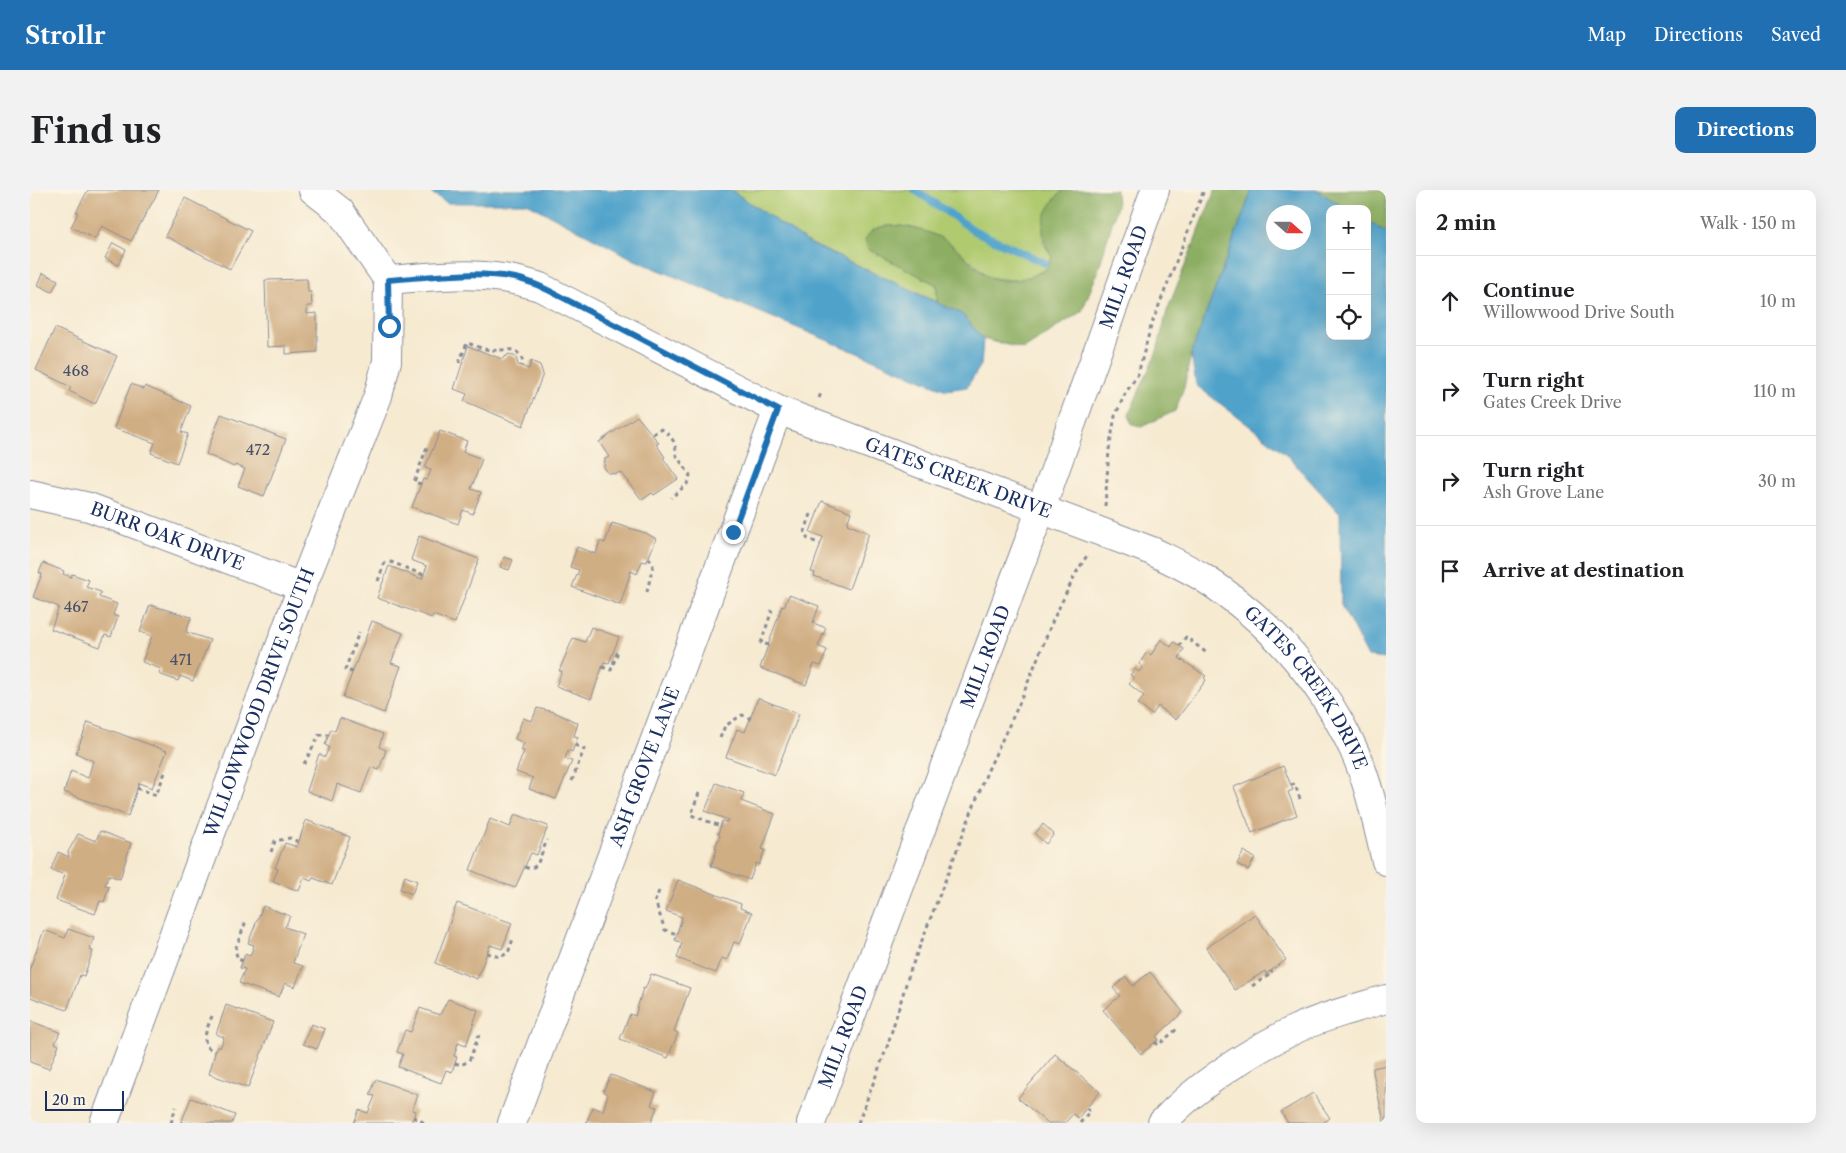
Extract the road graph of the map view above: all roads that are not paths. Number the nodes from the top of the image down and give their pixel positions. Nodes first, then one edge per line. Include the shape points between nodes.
1 (313, 190) edge
2 (1155, 190) edge
3 (388, 280) junction
4 (778, 410) junction
5 (30, 494) edge
6 (1041, 509) junction
7 (302, 586) junction
8 (1386, 861) edge
9 (1386, 999) edge
10 (104, 1123) edge
11 (512, 1123) edge
12 (811, 1123) edge
13 (1162, 1123) edge

1 - 3 street via 340,211
2 - 6 street, MILL ROAD
3 - 4 street, GATES CREEK DRIVE via 470,274 515,278 571,302
3 - 7 street, WILLOWWOOD DRIVE SOUTH via 387,361 378,396
4 - 6 street, GATES CREEK DRIVE
4 - 11 street, ASH GROVE LANE
5 - 7 street, BURR OAK DRIVE via 89,507
6 - 8 street, GATES CREEK DRIVE via 1152,551 1201,576 1246,608 1285,644 1316,682 1349,739 1371,798
6 - 12 street, MILL ROAD
7 - 10 street, WILLOWWOOD DRIVE SOUTH
9 - 13 street via 1296,1029 1236,1064 1179,1105

